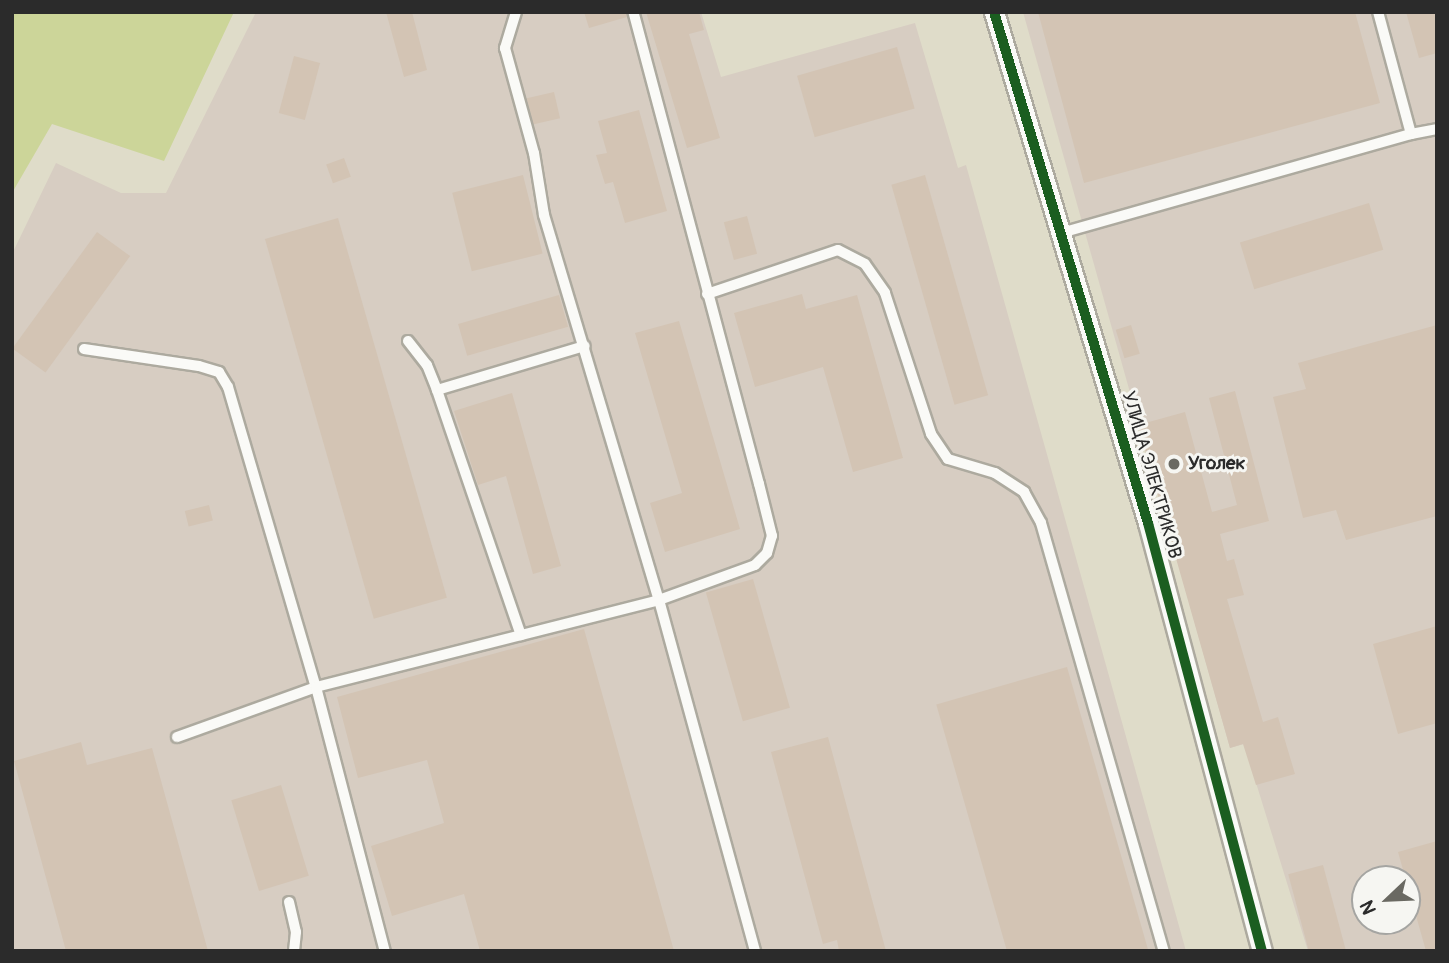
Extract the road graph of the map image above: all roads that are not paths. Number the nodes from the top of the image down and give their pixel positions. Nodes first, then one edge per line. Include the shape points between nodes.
1 (516, 12) edge
2 (633, 12) edge
3 (994, 12) edge
4 (1378, 12) edge
5 (1437, 129) edge
6 (1411, 134) junction
7 (1061, 233) junction
8 (706, 295) junction
9 (408, 341) dead end
10 (585, 346) junction
11 (83, 349) dead end
12 (437, 390) junction
13 (659, 600) junction
14 (522, 635) junction
15 (316, 687) junction
16 (177, 737) dead end
17 (289, 902) dead end
18 (294, 951) edge
19 (385, 951) edge
20 (755, 951) edge
21 (1164, 951) edge
22 (1262, 951) edge

1 - 10 lane via 505,48 534,152 544,215
2 - 8 lane
3 - 7 street, УЛИЦА ЭЛЕКТРИКОВ
4 - 6 lane
5 - 6 lane
6 - 7 lane
7 - 22 street, УЛИЦА ЭЛЕКТРИКОВ via 1148,523
8 - 13 lane via 772,536 767,553 755,565
8 - 21 lane via 838,250 865,264 885,293 915,397 931,434 948,459 995,473 1024,492 1041,523
9 - 12 lane via 427,365
10 - 12 lane
10 - 13 lane
11 - 15 lane via 219,372 228,387
12 - 14 lane
13 - 14 lane
13 - 20 lane
14 - 15 lane
15 - 16 lane
15 - 19 lane
17 - 18 lane via 296,932

